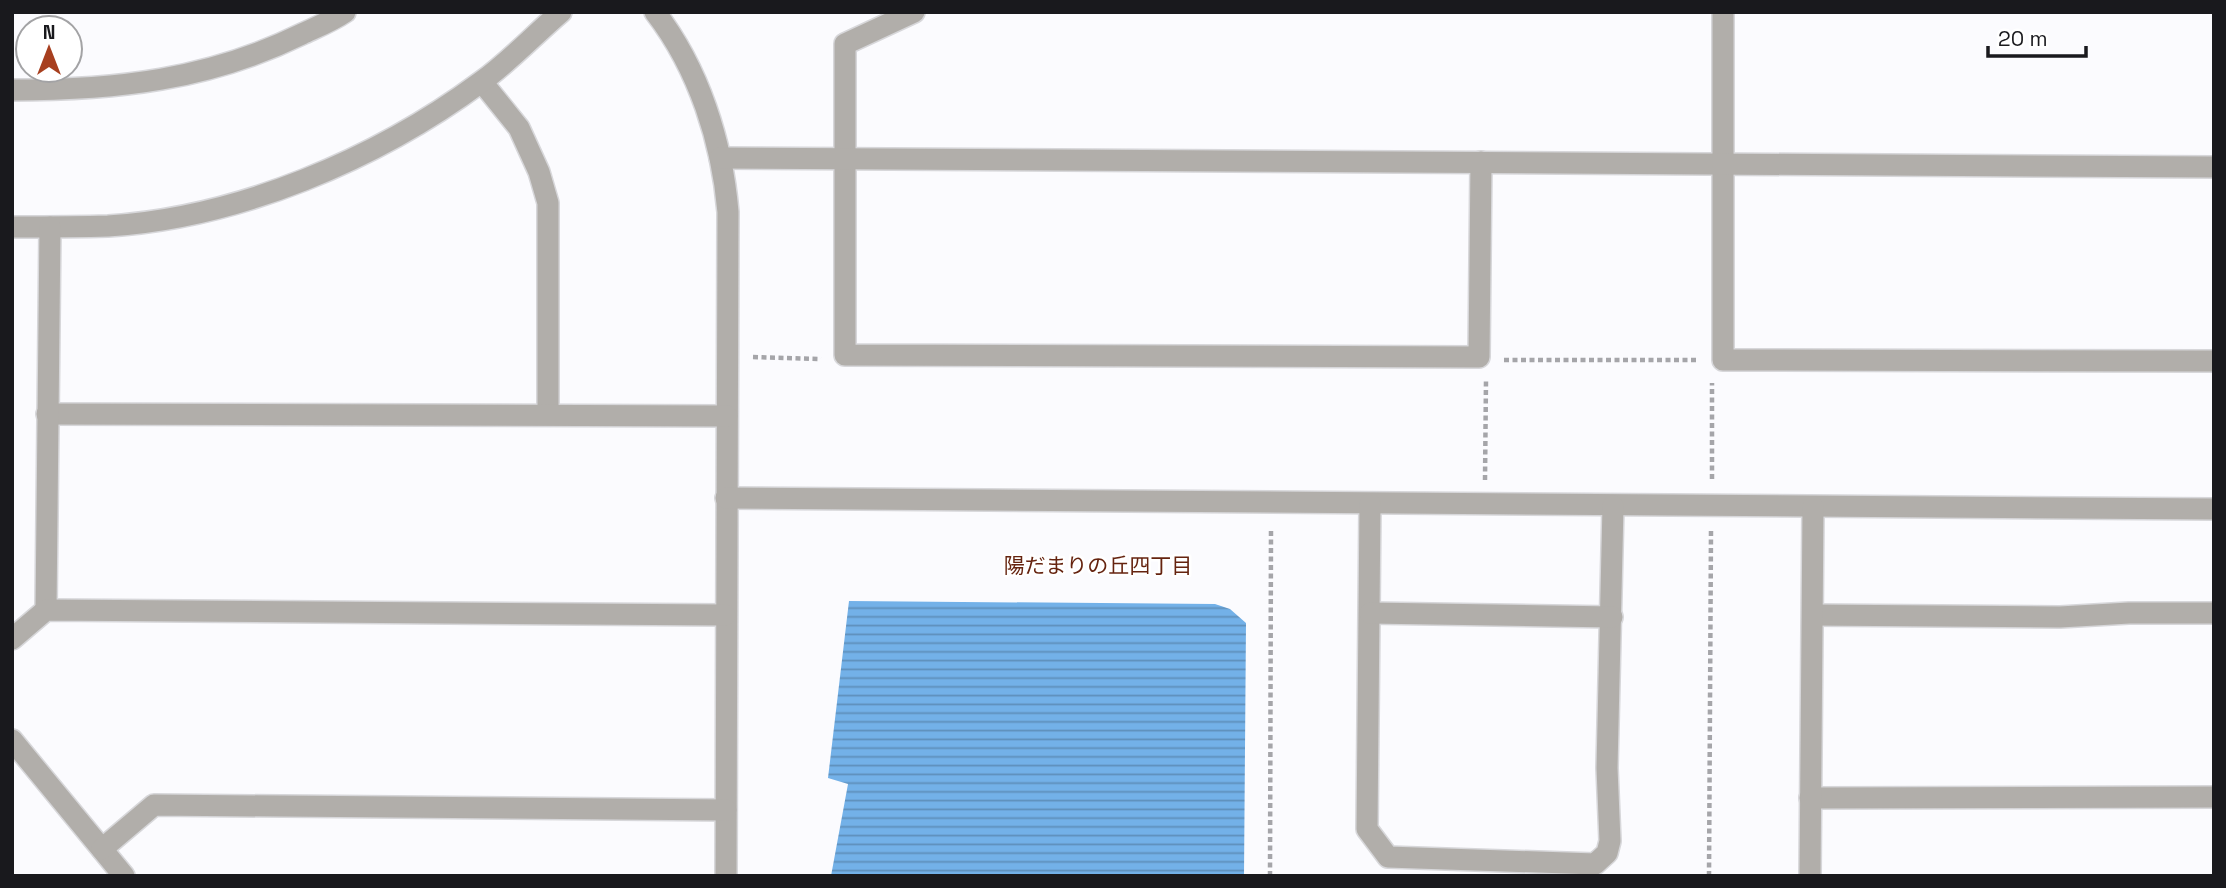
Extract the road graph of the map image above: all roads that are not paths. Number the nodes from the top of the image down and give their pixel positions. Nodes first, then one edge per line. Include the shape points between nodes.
1 (345, 12) edge
2 (561, 12) edge
3 (655, 12) edge
4 (914, 12) edge
5 (1723, 12) edge
6 (482, 82) junction
7 (12, 90) edge
8 (720, 158) junction
9 (844, 159) junction
10 (1481, 162) junction
11 (1723, 164) junction
12 (2214, 167) edge
13 (12, 227) edge
14 (50, 227) junction
15 (2214, 361) edge
16 (47, 414) junction
17 (548, 414) junction
18 (727, 416) junction
19 (726, 498) junction
20 (1370, 504) junction
21 (1613, 506) junction
22 (1813, 507) junction
23 (2214, 509) edge
24 (46, 610) junction
25 (1370, 613) junction
26 (2214, 613) edge
27 (725, 615) junction
28 (1813, 615) junction
29 (1612, 617) junction
30 (12, 639) edge
31 (12, 740) edge
32 (2214, 797) edge
33 (1810, 798) junction
34 (726, 810) junction
35 (102, 849) junction
36 (124, 876) edge
37 (726, 876) edge
38 (1810, 876) edge

1 - 7 street via 278,46 215,69 110,88
2 - 6 street
3 - 8 street via 682,52 699,89
4 - 9 street via 845,44
5 - 11 street
6 - 14 street via 375,148 258,196 145,221
6 - 17 street via 519,128 548,203
8 - 9 street
8 - 18 street via 728,212
9 - 10 street
9 - 10 street via 845,355 1479,357
10 - 11 street
11 - 12 street
11 - 15 street via 1723,360
13 - 14 street
14 - 16 street
16 - 17 street
16 - 24 street
17 - 18 street
18 - 19 street
19 - 20 street
19 - 27 street
20 - 21 street
20 - 25 street
21 - 22 street
21 - 29 street
22 - 23 street
22 - 28 street
24 - 27 street
24 - 30 street
25 - 29 street
25 - 29 street via 1367,829 1388,856 1595,864 1607,853 1610,841 1607,768
26 - 28 street
27 - 34 street
28 - 33 street
31 - 35 street
32 - 33 street
33 - 38 street
34 - 35 street via 154,805
34 - 37 street
35 - 36 street

